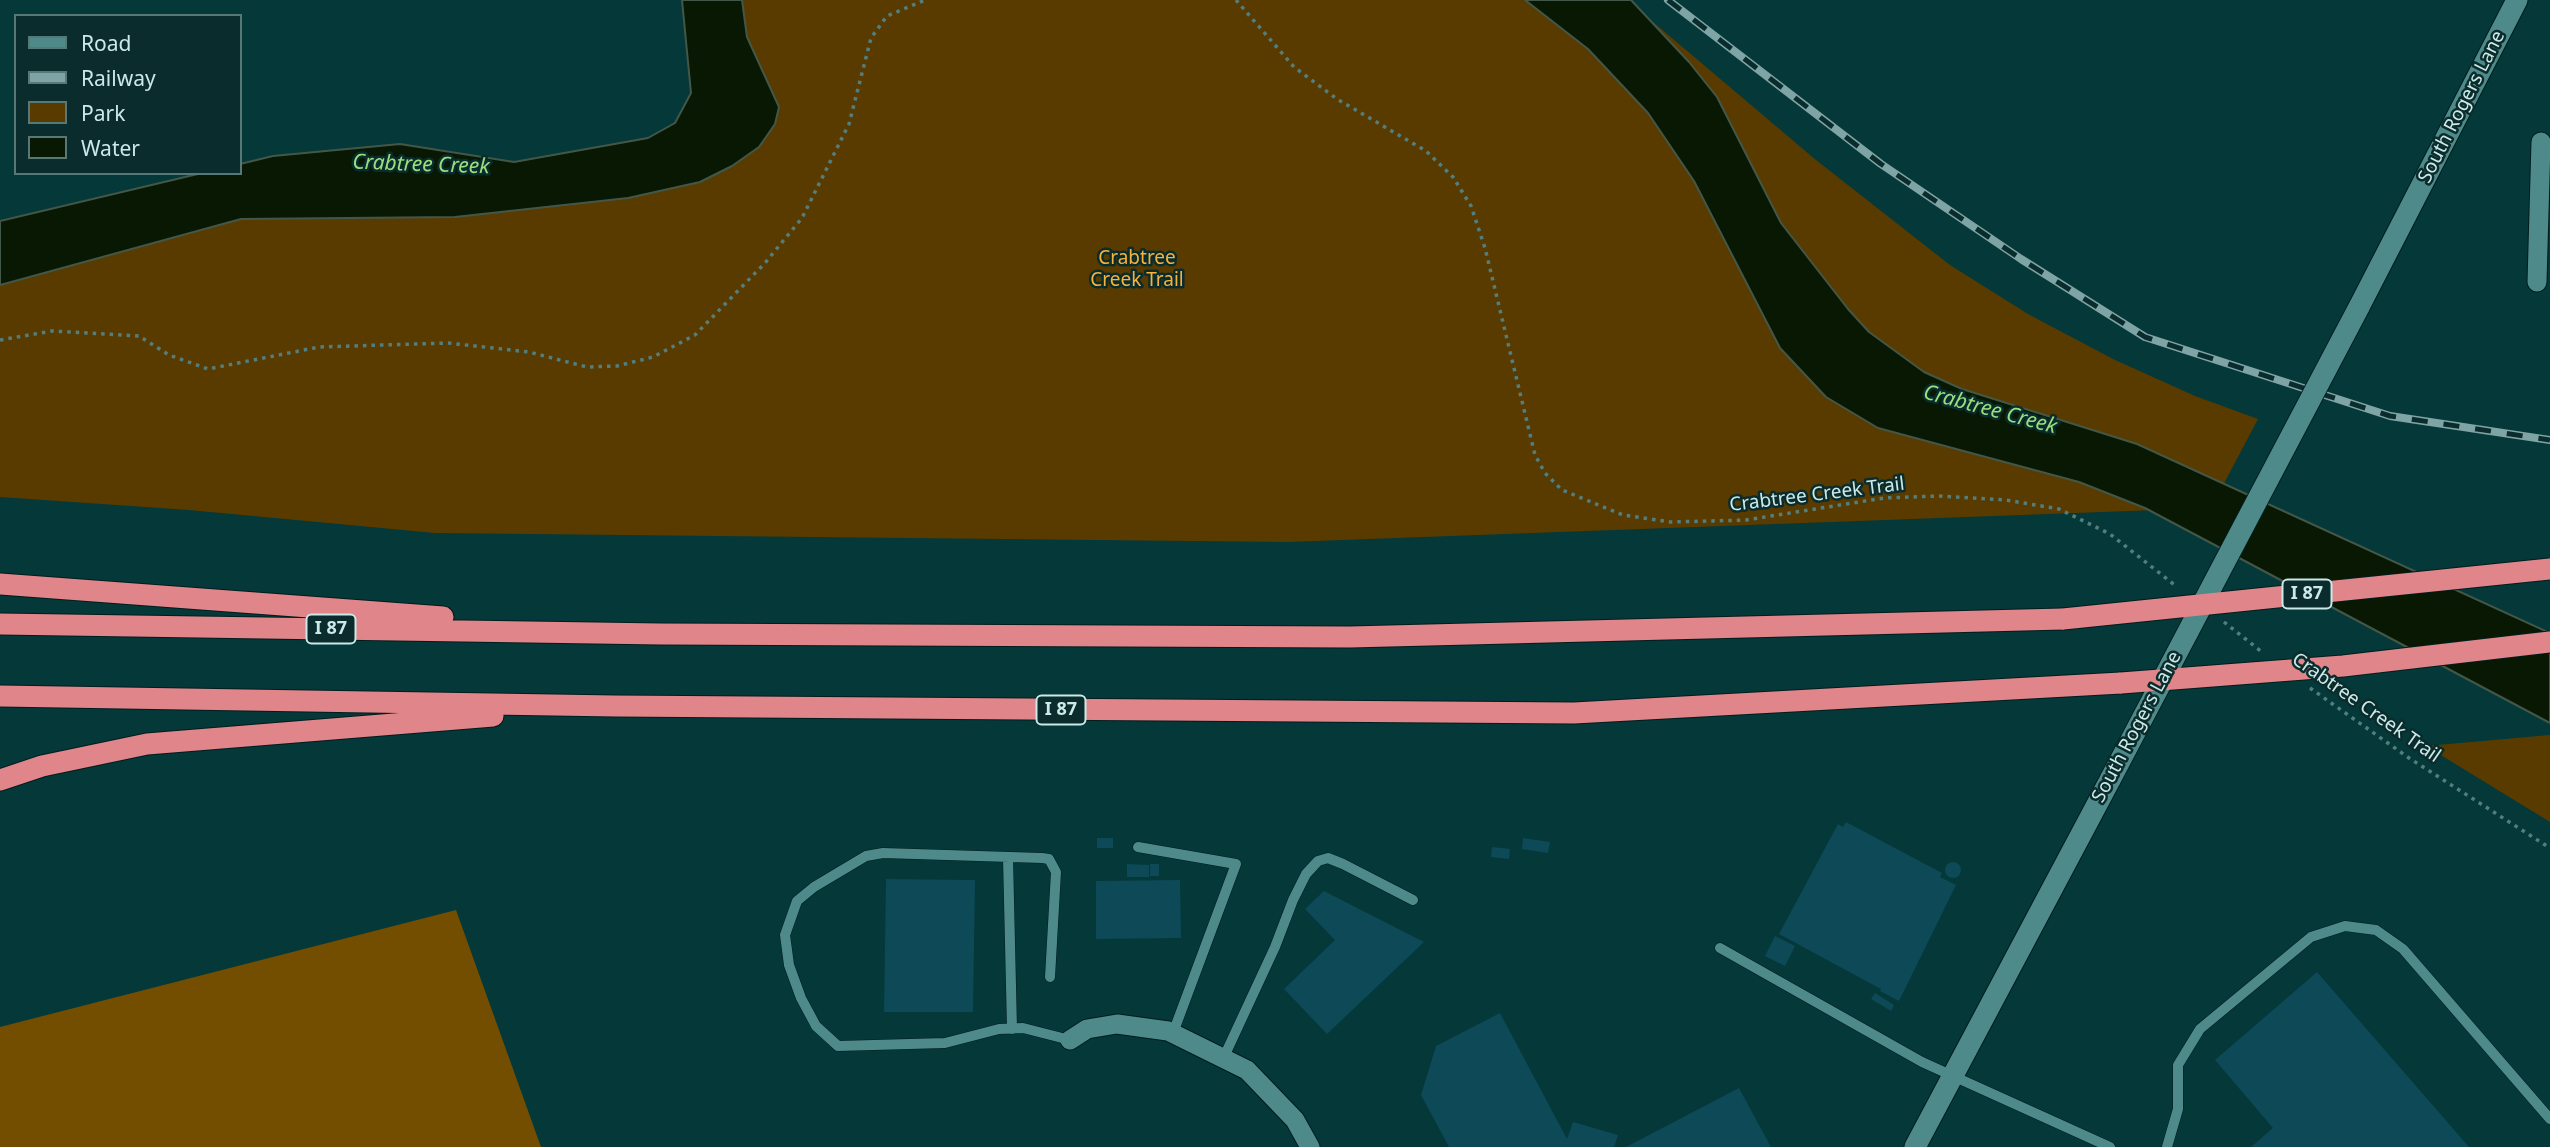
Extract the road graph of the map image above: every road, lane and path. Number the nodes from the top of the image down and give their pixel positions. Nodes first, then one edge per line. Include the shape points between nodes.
1 (925, 0) edge
2 (1236, 0) edge
3 (2517, 0) edge
4 (2541, 142) dead end
5 (2545, 192) edge
6 (2537, 282) dead end
7 (0, 340) edge
8 (2550, 569) edge
9 (0, 584) edge
10 (2186, 594) dead end
11 (2219, 619) dead end
12 (0, 624) edge
13 (661, 634) junction
14 (2550, 642) edge
15 (2263, 653) dead end
16 (2308, 686) dead end
17 (0, 696) edge
18 (615, 706) junction
19 (0, 780) edge
20 (1138, 847) dead end
21 (2550, 848) edge
22 (1008, 858) junction
23 (1413, 900) dead end
24 (1720, 948) dead end
25 (1050, 977) dead end
26 (1012, 1029) junction
27 (1173, 1033) junction
28 (1070, 1040) joint
29 (1223, 1059) junction
30 (1953, 1076) junction
31 (2550, 1119) edge
32 (1310, 1147) edge
33 (1915, 1147) edge
34 (2110, 1147) edge
35 (2167, 1147) edge

1 - 7 path via 887,16 871,38 849,124 803,218 695,335 653,357 587,368 529,352 448,343 319,347 208,369 169,355 139,336 52,331
2 - 10 path, Crabtree Creek Trail via 1294,68 1426,151 1454,177 1471,206 1485,248 1535,455 1562,489 1623,515 1671,522 1746,520 1884,498 1938,496 2019,502 2059,509 2110,534
3 - 30 street, South Rogers Lane, bridge
4 - 5 street
5 - 6 street
8 - 13 highway, I 87, bridge via 2063,619 1350,637
9 - 13 highway
11 - 15 path, Crabtree Creek Trail
12 - 13 highway, I 87
14 - 18 highway, I 87, bridge via 2343,666 2121,683 1574,713
16 - 21 path, Crabtree Creek Trail via 2409,758
17 - 18 highway, I 87
18 - 19 highway via 147,744 41,766
20 - 27 lane via 1237,864
22 - 25 lane via 1049,859 1056,872
22 - 26 lane
22 - 26 lane via 866,856 797,901 786,935 789,965 801,998 816,1026 838,1046 945,1043
23 - 29 lane via 1328,858 1318,862 1293,900
24 - 30 lane
26 - 28 lane
27 - 28 street via 1117,1024 1087,1029
27 - 29 street
29 - 32 street via 1247,1070 1295,1120
30 - 33 street, South Rogers Lane
30 - 34 lane
31 - 35 lane via 2403,949 2376,930 2345,926 2311,937 2200,1029 2178,1065 2178,1109

